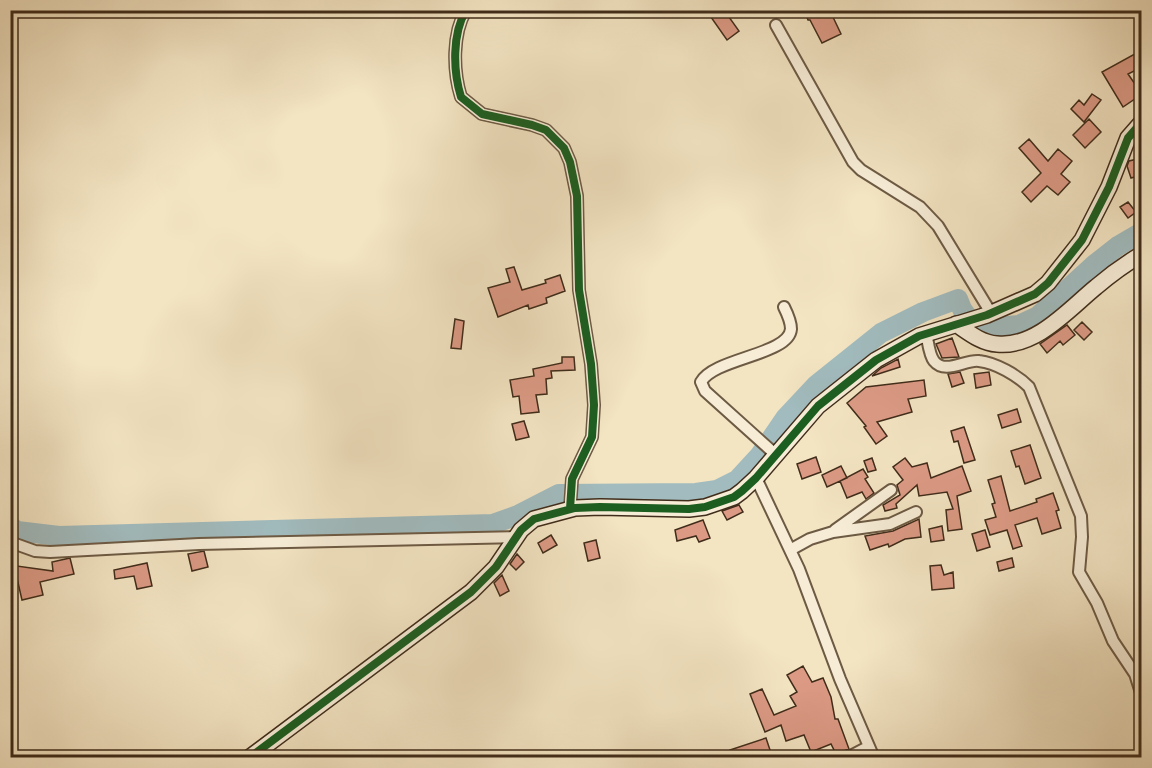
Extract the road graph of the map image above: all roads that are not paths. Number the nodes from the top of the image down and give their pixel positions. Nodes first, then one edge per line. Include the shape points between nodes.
1 (466, 10) edge
2 (776, 25) dead end
3 (1142, 122) edge
4 (1142, 254) edge
5 (784, 307) dead end
6 (984, 316) junction
7 (956, 324) junction
8 (926, 333) junction
9 (774, 452) junction
10 (756, 478) junction
11 (891, 490) dead end
12 (570, 501) junction
13 (916, 512) dead end
14 (832, 532) junction
15 (516, 537) junction
16 (10, 542) edge
17 (790, 550) junction
18 (1142, 696) edge
19 (868, 747) junction
20 (249, 758) edge
21 (847, 758) edge
22 (874, 758) edge

1 - 12 street via 457,39 460,97 482,114 546,130 564,148 570,162 577,196 579,290 594,405 592,437 572,478
2 - 6 street via 853,162 929,214
3 - 6 street via 1128,138 1095,216 1067,261 1035,294
4 - 7 street via 1048,327 1011,344 991,343
5 - 9 street via 791,327 785,339 706,375 701,382 705,391
6 - 7 street
7 - 8 street
8 - 9 street via 893,349 856,375 818,406
8 - 18 street via 936,363 951,366 980,361 1015,375 1029,387 1081,516 1079,572 1113,641 1135,674
9 - 10 street
10 - 12 street via 734,497 689,509 600,507
10 - 17 street
11 - 14 street
12 - 15 street via 534,519
13 - 14 street via 890,524
14 - 17 street
15 - 16 street via 199,544 50,552
15 - 20 street via 496,567 471,592
17 - 19 street
19 - 21 street
19 - 22 street

